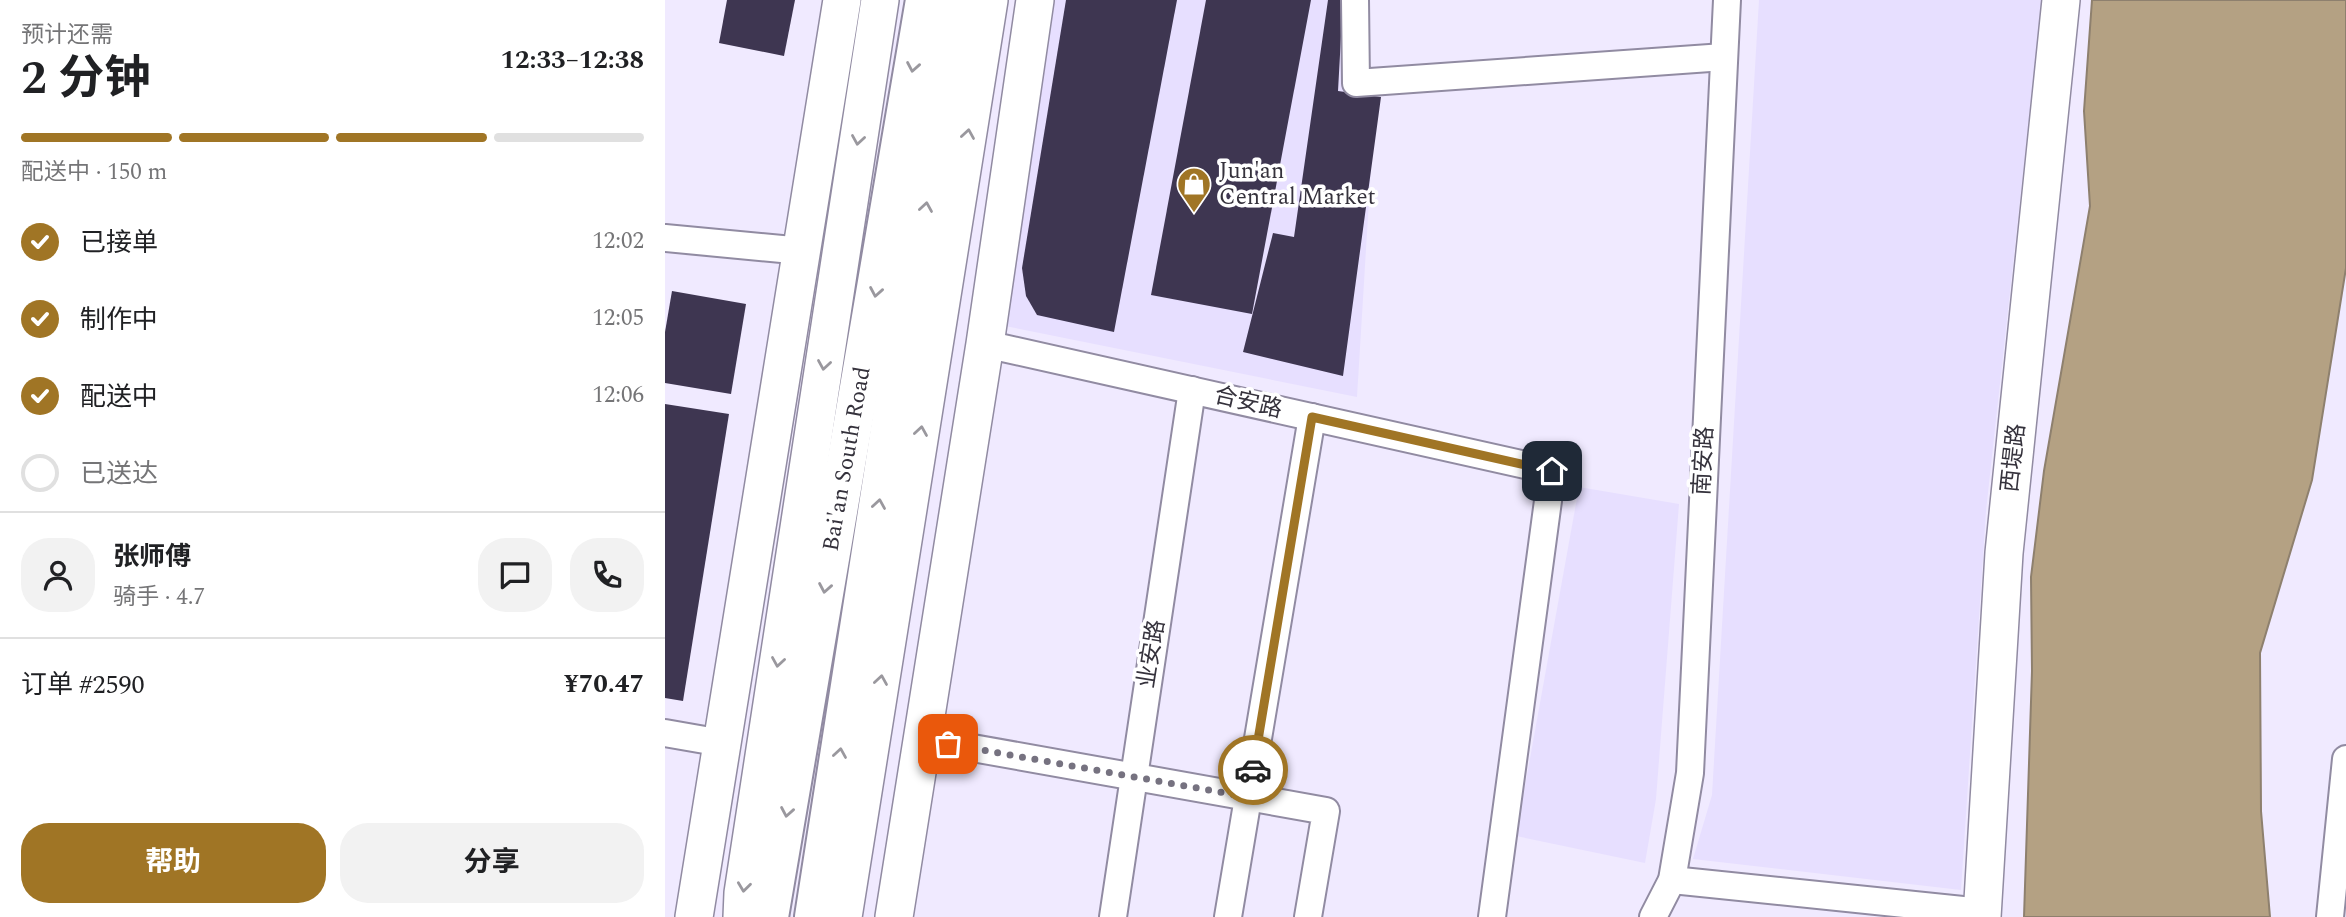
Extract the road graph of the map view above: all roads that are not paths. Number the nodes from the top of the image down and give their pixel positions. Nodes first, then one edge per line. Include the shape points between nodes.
1 (842, 0) edge
2 (880, 0) edge
3 (925, 0) edge
4 (961, 0) edge
5 (989, 0) edge
6 (1035, 0) edge
7 (1356, 0) edge
8 (1727, 0) edge
9 (2061, 0) edge
10 (1724, 57) junction
11 (665, 238) edge
12 (803, 251) junction
13 (985, 344) junction
14 (1192, 390) junction
15 (1312, 417) junction
16 (665, 733) edge
17 (922, 739) junction
18 (722, 743) junction
19 (2346, 759) edge
20 (1133, 776) junction
21 (1248, 797) junction
22 (2341, 869) edge
23 (1672, 880) junction
24 (1982, 914) edge
25 (694, 917) edge
26 (742, 917) edge
27 (769, 917) edge
28 (814, 917) edge
29 (843, 917) edge
30 (894, 917) edge
31 (1113, 917) edge
32 (1228, 917) edge
33 (1308, 917) edge
34 (1492, 917) edge
35 (1653, 917) edge
36 (2330, 917) edge

1 - 12 street
2 -> 26 street
3 -> 27 main road, Bai'an South Road
28 -> 4 main road, Bai'an South Road
29 -> 5 street
6 - 13 street
7 - 10 street via 1356,83
8 - 10 street, 南安路
9 - 24 street, 西堤路 via 2004,553
10 - 23 street, 南安路 via 1689,773
11 - 12 street
12 - 18 street
13 - 14 street, 合安路
13 - 17 street
14 - 15 street, 合安路
14 - 20 street, 业安路
15 - 21 street
15 - 34 street, 合安路 via 1552,471
16 - 18 street
17 - 20 street
17 - 30 street
18 - 25 street
19 - 22 street
20 - 21 street
20 - 31 street, 业安路
21 - 32 street
21 - 33 street via 1326,811
22 - 36 street
23 - 24 street
23 - 35 street, 南安路

